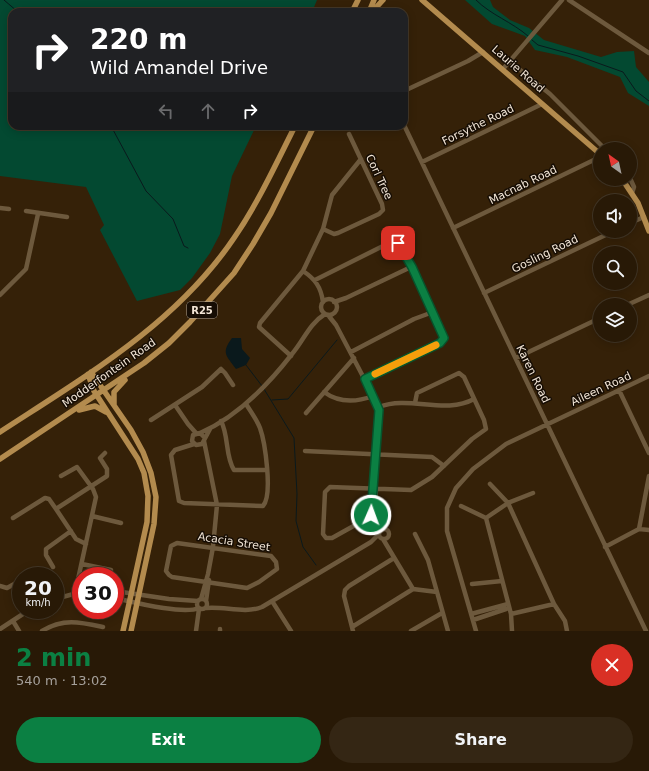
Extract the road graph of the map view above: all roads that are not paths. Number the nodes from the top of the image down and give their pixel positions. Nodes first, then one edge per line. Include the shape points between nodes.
1 (383, 0) edge
2 (422, 0) edge
3 (562, 0) edge
4 (569, 0) edge
5 (376, 8) edge
6 (483, 52) junction
7 (649, 54) edge
8 (510, 61) junction
9 (503, 69) junction
10 (408, 89) edge
11 (542, 104) junction
12 (582, 125) junction
13 (293, 130) edge
14 (312, 130) edge
15 (406, 130) edge
16 (575, 132) junction
17 (349, 134) dead end
18 (598, 142) edge
19 (593, 149) edge
20 (360, 159) junction
21 (593, 159) edge
22 (422, 162) junction
23 (627, 186) edge
24 (634, 186) edge
25 (632, 193) junction
26 (0, 208) edge
27 (9, 209) dead end
28 (26, 211) dead end
29 (38, 214) junction
30 (67, 217) dead end
31 (644, 217) junction
32 (637, 220) edge
33 (453, 228) junction
34 (323, 229) junction
35 (649, 231) edge
36 (599, 238) edge
37 (412, 267) junction
38 (303, 270) junction
39 (315, 280) junction
40 (322, 293) junction
41 (484, 293) junction
42 (0, 295) edge
43 (649, 295) edge
44 (637, 301) edge
45 (323, 302) junction
46 (334, 303) junction
47 (321, 309) junction
48 (433, 312) junction
49 (334, 313) junction
50 (326, 315) junction
51 (317, 319) junction
52 (593, 321) edge
53 (336, 325) junction
54 (351, 352) junction
55 (291, 356) junction
56 (354, 358) junction
57 (516, 358) junction
58 (144, 363) junction
59 (89, 373) junction
60 (649, 376) edge
61 (365, 379) junction
62 (233, 385) dead end
63 (619, 390) junction
64 (103, 391) junction
65 (324, 392) junction
66 (97, 395) junction
67 (373, 396) junction
68 (474, 399) junction
69 (415, 403) junction
70 (175, 404) junction
71 (246, 404) junction
72 (114, 407) junction
73 (379, 407) junction
74 (306, 413) dead end
75 (113, 420) junction
76 (151, 420) dead end
77 (221, 421) junction
78 (188, 424) junction
79 (547, 424) junction
80 (211, 428) junction
81 (0, 432) edge
82 (198, 433) junction
83 (192, 438) junction
84 (204, 439) junction
85 (29, 440) junction
86 (194, 444) junction
87 (200, 445) junction
88 (184, 447) junction
89 (305, 451) dead end
90 (105, 453) dead end
91 (649, 453) edge
92 (206, 455) junction
93 (376, 455) junction
94 (0, 459) edge
95 (444, 466) junction
96 (267, 470) junction
97 (61, 476) dead end
98 (649, 476) edge
99 (490, 484) dead end
100 (91, 486) junction
101 (374, 489) junction
102 (533, 493) dead end
103 (508, 503) junction
104 (217, 505) junction
105 (461, 506) dead end
106 (56, 510) junction
107 (373, 514) junction
108 (92, 516) junction
109 (13, 518) dead end
110 (486, 518) junction
111 (121, 523) dead end
112 (384, 529) junction
113 (639, 529) junction
114 (649, 530) edge
115 (71, 531) junction
116 (415, 534) dead end
117 (382, 536) junction
118 (86, 544) junction
119 (213, 547) junction
120 (605, 547) junction
121 (394, 558) junction
122 (82, 564) junction
123 (53, 566) dead end
124 (81, 567) edge
125 (96, 567) edge
126 (502, 581) junction
127 (207, 582) junction
128 (472, 584) dead end
129 (12, 585) edge
130 (0, 586) edge
131 (413, 589) junction
132 (437, 592) junction
133 (124, 593) edge
134 (131, 594) junction
135 (138, 596) junction
136 (124, 601) edge
137 (203, 601) junction
138 (272, 601) junction
139 (129, 602) junction
140 (136, 604) junction
141 (554, 604) junction
142 (509, 606) junction
143 (217, 607) junction
144 (202, 608) junction
145 (187, 610) junction
146 (442, 613) junction
147 (471, 614) junction
148 (511, 614) junction
149 (16, 619) edge
150 (473, 620) junction
151 (13, 621) junction
152 (198, 621) junction
153 (649, 624) edge
154 (103, 627) dead end
155 (0, 629) edge
156 (352, 629) edge
157 (645, 629) edge
158 (19, 631) edge
159 (42, 631) edge
160 (123, 631) edge
161 (131, 631) edge
162 (196, 631) edge
163 (292, 631) edge
164 (412, 631) edge
165 (448, 631) edge
166 (476, 631) edge
167 (512, 631) edge
168 (567, 631) edge

1 - 5 main road
2 - 6 main road, Laurie Road
3 - 8 street
4 - 7 street
6 - 9 main road, Laurie Road
6 - 10 street
8 - 9 street
8 - 12 street
9 - 11 main road, Laurie Road
11 - 16 main road, Laurie Road
11 - 22 street, Forsythe Road
12 - 16 street
12 - 18 street
13 - 59 main road, Modderfontein Road / R25 via 254,206 215,264 170,313 129,346
14 - 58 main road, Modderfontein Road / R25 via 271,213 234,273 190,322
15 - 22 street, Karen Road
16 - 19 main road, Laurie Road
17 - 20 street, Corl Tree
20 - 34 street via 332,194
20 - 34 street, Corl Tree via 383,210 338,233
21 - 33 street, Macnab Road
22 - 33 street, Karen Road
23 - 25 main road
24 - 25 street
25 - 31 main road
26 - 27 street
28 - 29 street
29 - 30 street
29 - 42 street via 26,269
31 - 32 street
31 - 35 main road
33 - 41 street, Karen Road
34 - 38 street
36 - 41 street, Gosling Road
37 - 39 street via 401,246 393,241
37 - 46 street
37 - 48 street
38 - 39 street
38 - 55 street via 259,326
39 - 40 street
40 - 45 street
40 - 46 street
41 - 57 street, Karen Road
43 - 44 street
45 - 46 street
45 - 47 street
46 - 49 street
47 - 50 street
47 - 51 street
48 - 54 street
48 - 61 street via 443,334 443,341
49 - 50 street
49 - 53 street
50 - 51 street
50 - 53 street
51 - 55 street
52 - 57 street
53 - 54 street
54 - 56 street
55 - 71 street
56 - 61 street
56 - 65 street
57 - 79 street, Karen Road
58 - 64 main road, Modderfontein Road / R25
58 - 72 main road via 115,389
59 - 64 main road
59 - 66 main road
59 - 81 main road, Modderfontein Road / R25
60 - 63 street, Aileen Road
61 - 67 street
62 - 70 street via 221,369 202,386
63 - 79 street, Aileen Road
63 - 91 street
64 - 66 main road, Modderfontein Road / R25
64 - 72 main road
65 - 67 street via 332,398 352,400
65 - 74 street
66 - 75 main road
66 - 85 main road, Modderfontein Road / R25
67 - 73 street
68 - 69 street via 458,406
68 - 69 street via 464,377 459,373 417,393
68 - 95 street via 486,429
69 - 73 street via 394,402
70 - 76 street
70 - 78 street
71 - 77 street
71 - 96 street via 261,430
72 - 135 main road via 143,452 156,497 154,524
73 - 93 street
75 - 85 main road via 101,408 90,406
75 - 134 main road via 138,459 144,473 148,496 147,522
77 - 80 street
77 - 96 street via 234,470
78 - 82 street
78 - 83 street
79 - 120 street, Karen Road
79 - 147 street, Aileen Road via 489,456 464,477 453,493 446,519 447,531
80 - 82 street
80 - 84 street
82 - 83 street
82 - 84 street
83 - 86 street
83 - 88 street
84 - 87 street
84 - 92 street
85 - 94 main road, Modderfontein Road / R25
86 - 87 street
86 - 88 street
87 - 92 street
88 - 104 street via 171,455 177,498 184,503
89 - 93 street
90 - 100 street via 100,458 108,474
92 - 104 street
93 - 95 street via 432,457
93 - 101 street
95 - 101 street via 411,490
96 - 104 street via 267,500 263,506
97 - 100 street via 77,467
98 - 113 street
99 - 103 street
100 - 106 street
100 - 108 street via 96,497
101 - 107 street
101 - 107 street via 332,486 328,488 325,492 323,534 326,538 332,538
102 - 103 street
103 - 110 street
103 - 141 street
104 - 119 street
105 - 110 street
106 - 109 street via 46,498
106 - 115 street
107 - 112 street
107 - 117 street
108 - 111 street
108 - 118 street
110 - 126 street
112 - 117 street
112 - 117 street via 388,532
113 - 114 street
113 - 120 street
115 - 118 street via 78,541
115 - 123 street via 46,549 46,555
116 - 132 street via 428,560
117 - 121 street
117 - 138 street
118 - 122 street
119 - 127 street
119 - 127 street, Acacia Street via 177,543 171,546 166,571 169,575
119 - 127 street, Acacia Street via 271,556 278,566 274,573 246,588
120 - 157 street, Karen Road
121 - 131 street
121 - 156 street via 346,588 344,596
122 - 124 street
122 - 125 street
126 - 128 street
126 - 142 street
127 - 137 street
129 - 130 street via 7,588
131 - 132 street
131 - 156 street
132 - 146 street
133 - 134 street
134 - 135 street
134 - 139 main road
135 - 137 street
135 - 140 main road
136 - 139 street
137 - 143 street
137 - 144 street
137 - 144 street via 197,606
138 - 143 street via 254,610
138 - 163 street
139 - 140 street
139 - 160 main road
140 - 145 street
140 - 161 main road
141 - 148 street
141 - 168 street via 565,621
142 - 147 street
142 - 148 street
142 - 150 street
143 - 144 street
144 - 145 street
144 - 152 street
145 - 152 street
146 - 164 street
146 - 165 street
147 - 150 street, Aileen Road
148 - 167 street
149 - 151 street
150 - 166 street, Aileen Road
151 - 155 street
151 - 158 street
152 - 162 street
153 - 157 street
154 - 159 street via 67,621

